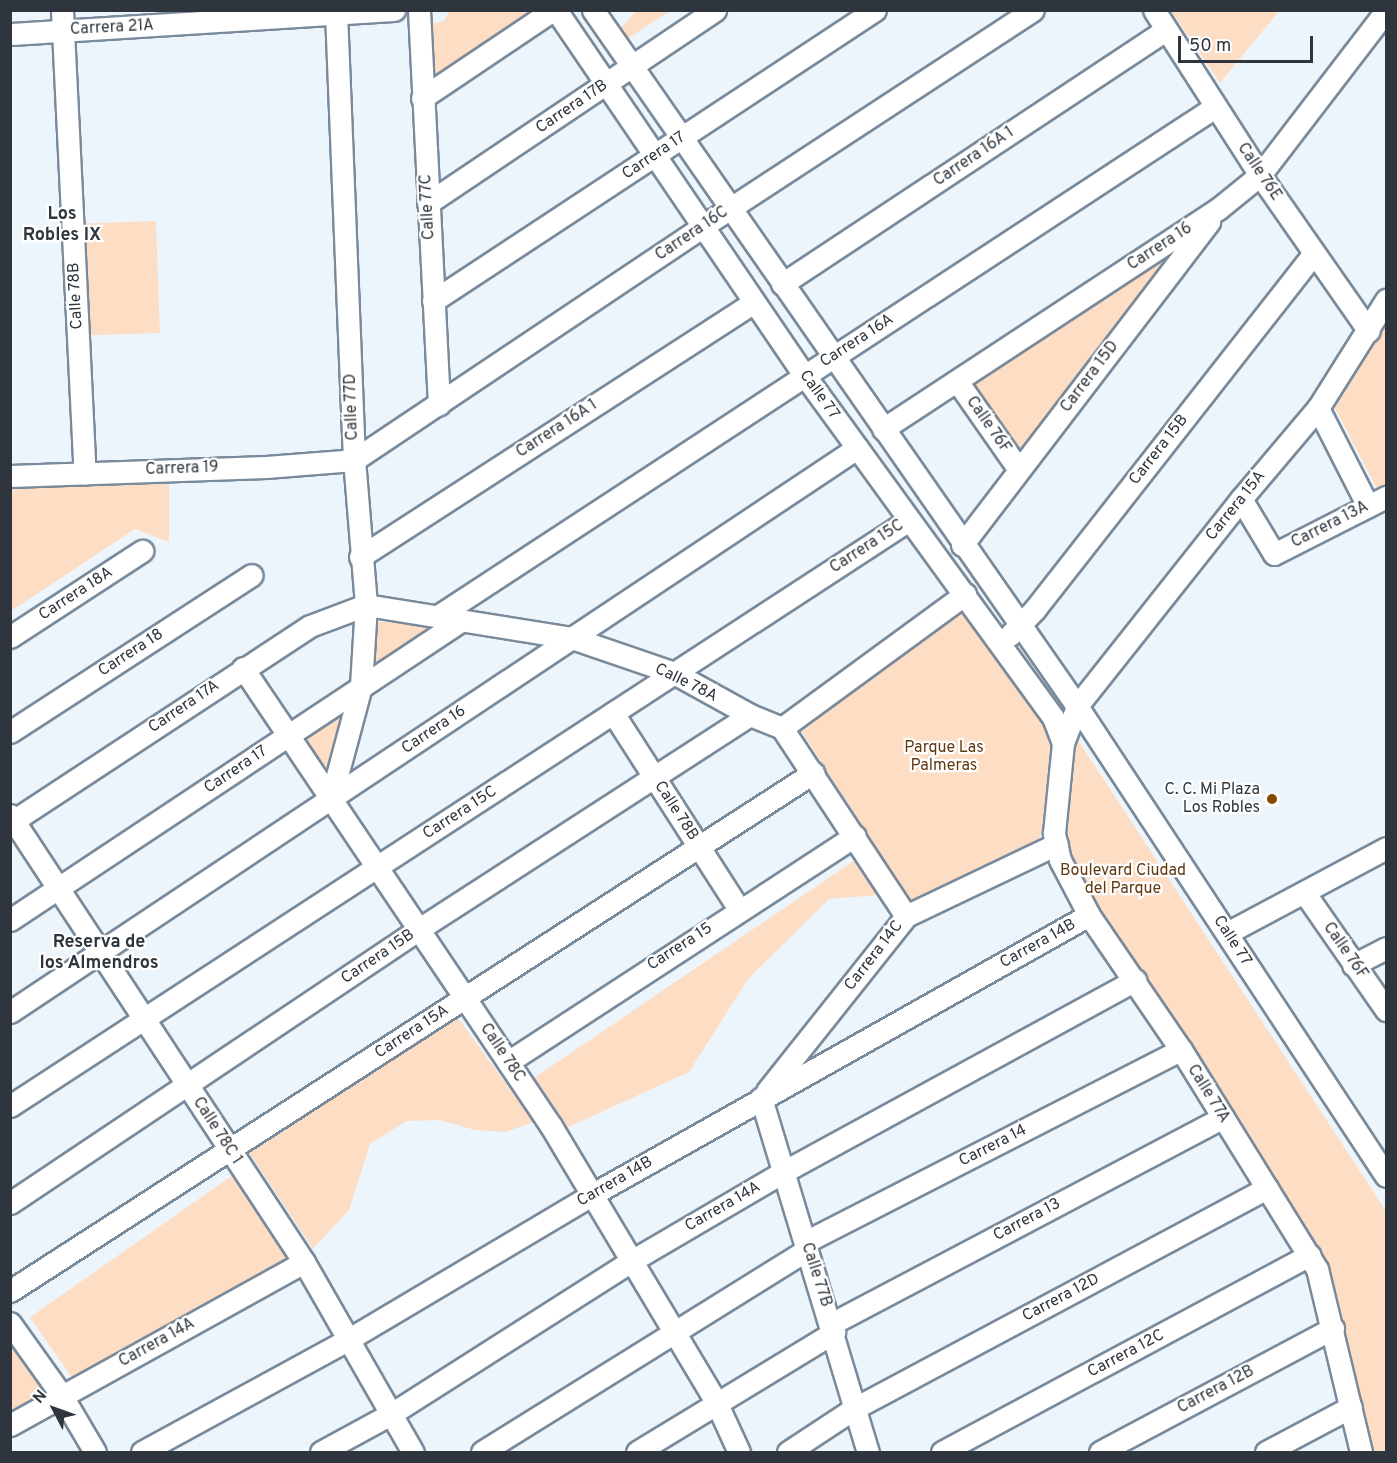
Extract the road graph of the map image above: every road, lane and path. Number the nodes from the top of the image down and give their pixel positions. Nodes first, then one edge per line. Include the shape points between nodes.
1 (394, 10) edge
2 (419, 10) edge
3 (555, 10) edge
4 (715, 10) edge
5 (875, 10) edge
6 (1033, 10) edge
7 (1154, 10) edge
8 (1386, 11) edge
9 (336, 13) edge
10 (601, 14) edge
11 (63, 21) edge
12 (1166, 30) junction
13 (10, 34) edge
14 (577, 41) junction
15 (630, 67) junction
16 (606, 84) junction
17 (422, 98) junction
18 (1215, 107) junction
19 (681, 138) junction
20 (655, 156) junction
21 (1260, 176) junction
22 (428, 203) junction
23 (730, 209) junction
24 (1218, 209) junction
25 (703, 226) junction
26 (1314, 253) junction
27 (782, 284) junction
28 (1386, 300) edge
29 (433, 301) junction
30 (754, 302) junction
31 (1369, 331) junction
32 (833, 357) junction
33 (805, 376) junction
34 (957, 381) junction
35 (438, 404) junction
36 (1318, 408) junction
37 (884, 429) junction
38 (857, 448) junction
39 (354, 460) junction
40 (1019, 470) junction
41 (85, 473) junction
42 (10, 476) edge
43 (1241, 499) junction
44 (1377, 501) edge
45 (909, 520) junction
46 (962, 545) junction
47 (141, 550) dead end
48 (360, 557) junction
49 (252, 575) dead end
50 (964, 594) junction
51 (366, 606) junction
52 (438, 616) junction
53 (462, 620) junction
54 (1020, 626) junction
55 (10, 637) edge
56 (572, 638) junction
57 (1001, 643) junction
58 (243, 668) junction
59 (674, 673) junction
60 (361, 686) junction
61 (1077, 706) junction
62 (613, 713) junction
63 (750, 715) junction
64 (782, 728) junction
65 (10, 732) edge
66 (288, 735) junction
67 (1063, 743) junction
68 (813, 773) junction
69 (654, 778) junction
70 (331, 798) junction
71 (12, 819) edge
72 (855, 836) junction
73 (1057, 844) junction
74 (699, 847) junction
75 (1386, 848) edge
76 (377, 867) junction
77 (58, 888) junction
78 (1304, 892) junction
79 (739, 909) junction
80 (1089, 915) junction
81 (906, 916) junction
82 (10, 920) edge
83 (419, 929) junction
84 (1227, 933) junction
85 (1386, 948) edge
86 (100, 952) junction
87 (1353, 965) junction
88 (1135, 980) junction
89 (465, 998) junction
90 (1386, 1010) edge
91 (10, 1012) edge
92 (144, 1019) junction
93 (1181, 1050) junction
94 (507, 1062) junction
95 (188, 1086) junction
96 (761, 1098) junction
97 (10, 1106) edge
98 (1223, 1117) junction
99 (229, 1150) junction
100 (785, 1171) junction
101 (1386, 1176) edge
102 (1268, 1188) junction
103 (593, 1194) junction
104 (10, 1203) edge
105 (806, 1246) junction
106 (1309, 1255) junction
107 (633, 1260) junction
108 (304, 1262) junction
109 (10, 1291) edge
110 (10, 1323) edge
111 (833, 1328) junction
112 (1333, 1328) junction
113 (672, 1333) junction
114 (349, 1339) junction
115 (62, 1396) junction
116 (716, 1402) junction
117 (1351, 1407) junction
118 (855, 1408) junction
119 (391, 1414) junction
120 (10, 1425) edge
121 (94, 1452) edge
122 (142, 1452) edge
123 (321, 1452) edge
124 (413, 1452) edge
125 (482, 1452) edge
126 (637, 1452) edge
127 (739, 1452) edge
128 (788, 1452) edge
129 (868, 1452) edge
130 (942, 1452) edge
131 (1100, 1452) edge
132 (1266, 1452) edge
133 (1361, 1452) edge

1 - 9 street, Carrera 21A
2 - 17 street, Calle 77C
3 - 14 street, Calle 77
3 - 17 street
4 - 15 street, Carrera 17B
5 - 19 street, Carrera 17
6 - 23 street, Carrera 16C
7 - 12 street, Calle 76E
8 - 21 street, Carrera 16
9 - 11 street, Carrera 21A
9 - 39 street, Calle 77D
10 - 14 street
10 - 15 street, Calle 77
11 - 13 street, Carrera 21A
11 - 41 street, Calle 78B
12 - 18 street, Calle 76E
12 - 27 street, Carrera 16A 1
14 - 16 street, Calle 77
15 - 16 street, Carrera 17B
15 - 19 street, Calle 77
16 - 20 street, Calle 77
16 - 22 street, Carrera 17B
17 - 22 street, Calle 77C
18 - 21 street, Calle 76E
18 - 32 street, Carrera 16A
19 - 20 street, Carrera 17
19 - 23 street, Calle 77
20 - 25 street, Calle 77
20 - 29 street, Carrera 17
21 - 24 street, Carrera 16
21 - 26 street, Calle 76E
22 - 29 street, Calle 77C
23 - 25 street, Carrera 16C
23 - 27 street, Calle 77
24 - 34 street, Carrera 16
24 - 40 street, Carrera 15D
25 - 30 street, Calle 77
25 - 35 street, Carrera 16C
26 - 31 street, Calle 76E
26 - 54 street, Carrera 15B
27 - 32 street, Calle 77
28 - 31 street, Carrera 15A
29 - 35 street, Calle 77C
30 - 33 street, Calle 77
30 - 48 street, Carrera 16A 1
31 - 36 street, Carrera 15A
32 - 33 street, Carrera 16A
32 - 37 street, Calle 77
33 - 38 street, Calle 77
33 - 52 street, Carrera 16A
34 - 37 street, Carrera 16
34 - 40 street, Calle 76F
35 - 39 street, Carrera 16C
36 - 43 street, Carrera 15A
36 - 44 street
37 - 46 street, Calle 77
38 - 45 street, Calle 77
38 - 56 street, Carrera 16
39 - 41 street, Carrera 19
39 - 48 street, Calle 77D
40 - 46 street, Carrera 15D
41 - 42 street, Carrera 19
43 - 44 street, Carrera 13A via 1274,554
43 - 61 street, Carrera 15A
45 - 50 street, Calle 77
45 - 59 street, Carrera 15C
46 - 54 street, Calle 77
47 - 55 street, Carrera 18A
48 - 51 street, Calle 77D
49 - 65 street, Carrera 18
50 - 57 street, Calle 77
50 - 64 street
51 - 52 street, Calle 78A
51 - 58 street, Carrera 17A via 310,626
51 - 60 street, Calle 77D
52 - 53 street, Calle 78A
53 - 56 street, Calle 78A
53 - 60 street, Carrera 17
54 - 57 street, Carrera 15B
54 - 61 street, Calle 77
56 - 59 street, Calle 78A
56 - 70 street, Carrera 16
57 - 67 street, Calle 77 via 1053,717
58 - 66 street, Calle 78C
58 - 71 street, Carrera 17A
59 - 62 street, Carrera 15C
59 - 63 street, Calle 78A
60 - 66 street, Carrera 17
60 - 70 street, Calle 77D
61 - 67 street
61 - 84 street, Calle 77
62 - 69 street, Calle 78B
62 - 76 street, Carrera 15C
63 - 64 street, Calle 78A
63 - 69 street, Carrera 15B
64 - 68 street
66 - 70 street, Calle 78C
66 - 77 street, Carrera 17
67 - 73 street, Calle 77A via 1054,832
68 - 72 street
68 - 74 street, Carrera 15A
69 - 74 street, Calle 78B
69 - 83 street, Carrera 15B
70 - 76 street, Calle 78C
70 - 86 street, Carrera 16
71 - 77 street, Calle 78C 1
72 - 79 street, Carrera 15
72 - 81 street
73 - 80 street, Calle 77A via 1060,860
73 - 81 street, Carrera 14C
74 - 79 street, Calle 78B
74 - 89 street, Carrera 15A
75 - 78 street
76 - 83 street, Calle 78C
76 - 92 street, Carrera 15C
77 - 82 street, Carrera 17
77 - 86 street, Calle 78C 1
78 - 84 street
78 - 87 street, Calle 76F
79 - 94 street, Carrera 15
80 - 88 street, Calle 77A
80 - 96 street, Carrera 14B
81 - 96 street, Carrera 14C
83 - 89 street, Calle 78C
83 - 95 street, Carrera 15B
84 - 101 street, Calle 77
85 - 87 street
86 - 91 street, Carrera 16
86 - 92 street, Calle 78C 1
87 - 90 street, Calle 76F
88 - 93 street, Calle 77A
88 - 100 street, Carrera 14A
89 - 94 street, Calle 78C
89 - 99 street, Carrera 15A
92 - 95 street, Calle 78C 1
92 - 97 street, Carrera 15C
93 - 98 street, Calle 77A
93 - 105 street, Carrera 14
94 - 103 street, Calle 78C
95 - 99 street, Calle 78C 1
95 - 104 street, Carrera 15B
96 - 100 street, Calle 77B
96 - 103 street, Carrera 14B
98 - 102 street, Calle 77A
98 - 111 street, Carrera 13
99 - 108 street, Calle 78C 1
99 - 109 street, Carrera 15A
100 - 105 street, Calle 77B
100 - 107 street, Carrera 14A
102 - 106 street, Calle 77A
102 - 118 street, Carrera 12D
103 - 107 street, Calle 78C
103 - 114 street, Carrera 14B
105 - 111 street, Calle 77B
105 - 113 street, Carrera 14
106 - 112 street, Calle 77A via 1317,1269
106 - 130 street, Carrera 12C
107 - 113 street, Calle 78C
107 - 119 street, Carrera 14A
108 - 114 street, Calle 78C 1
108 - 115 street, Carrera 14A
110 - 115 street
111 - 116 street, Carrera 13
111 - 118 street, Calle 77B
112 - 117 street, Calle 77A
112 - 131 street, Carrera 12B
113 - 116 street, Calle 78C
113 - 125 street, Carrera 14
114 - 119 street, Calle 78C 1
114 - 122 street, Carrera 14B
115 - 120 street, Carrera 14A
115 - 121 street
116 - 126 street, Carrera 13
116 - 127 street, Calle 78C
117 - 132 street
117 - 133 street, Calle 77A
118 - 128 street, Carrera 12D
118 - 129 street, Calle 77B
119 - 123 street, Carrera 14A
119 - 124 street, Calle 78C 1

